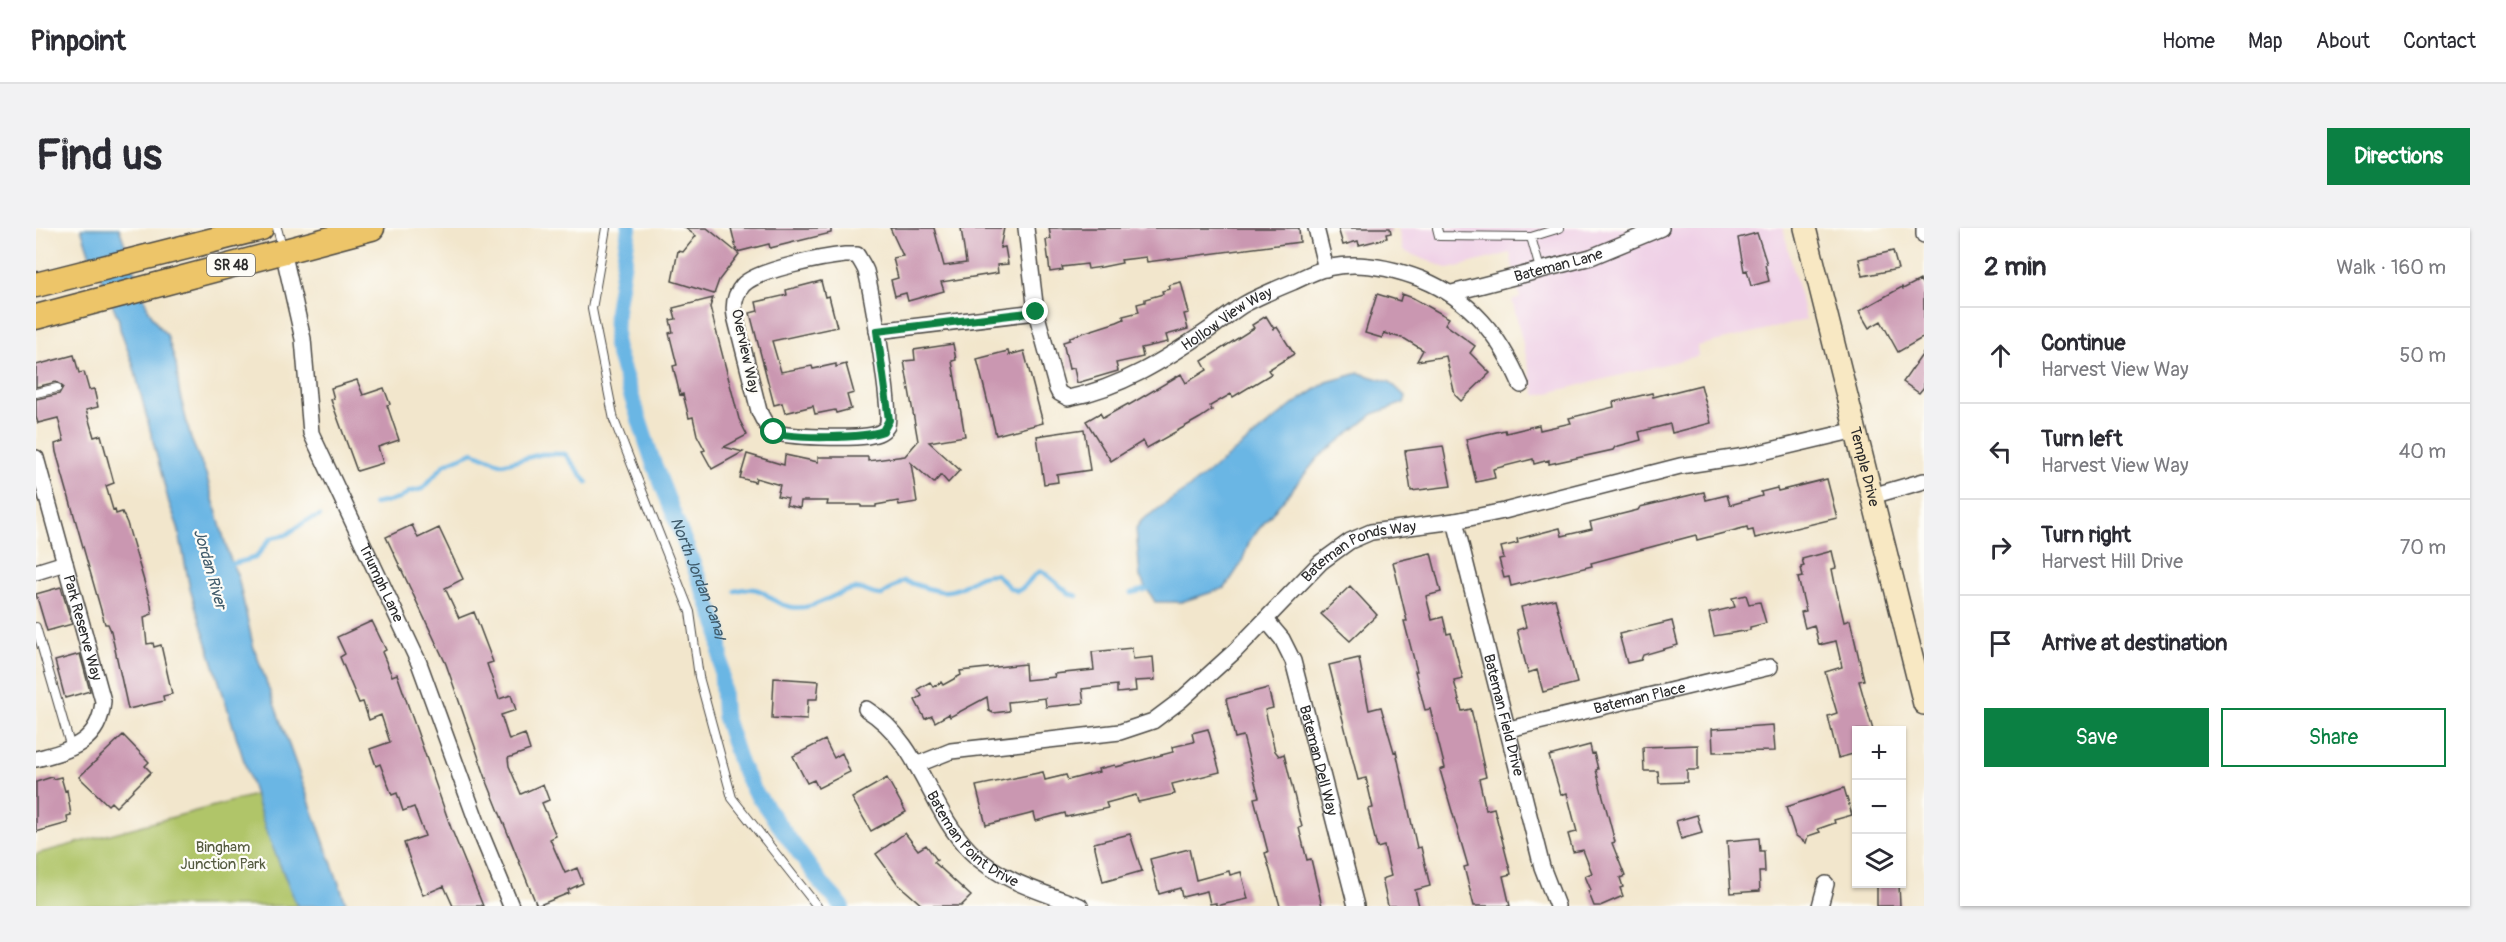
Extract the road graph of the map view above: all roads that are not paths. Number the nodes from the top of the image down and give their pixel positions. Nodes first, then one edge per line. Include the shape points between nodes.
1 (261, 228) edge
2 (278, 228) edge
3 (372, 228) edge
4 (606, 228) edge
5 (1026, 228) edge
6 (1316, 228) edge
7 (1437, 228) edge
8 (1560, 228) edge
9 (1660, 228) edge
10 (1805, 228) edge
11 (1924, 228) edge
12 (1924, 235) edge
13 (1531, 237) junction
14 (283, 251) junction
15 (1326, 269) junction
16 (1540, 269) junction
17 (36, 285) edge
18 (1452, 293) junction
19 (1036, 312) junction
20 (36, 317) edge
21 (877, 331) junction
22 (1521, 385) dead end
23 (57, 388) dead end
24 (36, 393) edge
25 (1856, 430) junction
26 (37, 468) edge
27 (1924, 482) edge
28 (1872, 496) junction
29 (1455, 521) junction
30 (64, 563) junction
31 (36, 573) edge
32 (1266, 620) junction
33 (36, 627) edge
34 (1770, 667) dead end
35 (1924, 704) edge
36 (866, 709) dead end
37 (1509, 729) junction
38 (71, 748) junction
39 (36, 759) edge
40 (916, 765) junction
41 (1826, 884) dead end
42 (511, 906) edge
43 (817, 906) edge
44 (1080, 906) edge
45 (1356, 906) edge
46 (1557, 906) edge
47 (1820, 906) edge

1 - 17 main road, SR 48
2 - 14 lane
3 - 14 main road, SR 48
4 - 43 lane via 592,309 614,420 690,612 699,677 732,798
5 - 19 street, Hollow View Way
6 - 15 street
7 - 13 lane via 1439,236
8 - 13 lane
9 - 16 street, Bateman Lane via 1591,257
10 - 25 main road, Temple Drive
11 - 12 street
13 - 16 lane
14 - 20 main road, SR 48
14 - 42 street, Triumph Lane via 303,339 311,433 420,663
15 - 18 street, Hollow View Way via 1387,269
15 - 19 street, Hollow View Way via 1243,306 1122,382 1068,398 1057,389
16 - 18 street, Bateman Lane
18 - 22 street, Hollow View Way via 1496,339
19 - 21 street
21 - 21 street, Overview Way via 865,270 857,255 831,256 760,274 738,291 734,307 759,411 779,434 857,437 883,431 889,420
23 - 24 lane
25 - 28 main road, Temple Drive
25 - 29 street, Bateman Ponds Way via 1746,456 1680,466
26 - 30 street, Park Reserve Way
27 - 28 street
28 - 35 main road, Temple Drive
29 - 32 street, Bateman Ponds Way via 1388,528 1350,541 1321,562
29 - 37 street, Bateman Field Drive
30 - 31 street
30 - 38 street, Park Reserve Way via 103,702 94,732
32 - 40 street, Bateman Ponds Way via 1182,700 1138,728 951,751
32 - 45 street, Bateman Dell Way via 1293,661
33 - 38 lane
34 - 37 street, Bateman Place
36 - 40 street, Bateman Point Drive via 900,737
37 - 46 street, Bateman Field Drive via 1542,867
38 - 39 street, Park Reserve Way
40 - 44 street, Bateman Point Drive via 962,843 981,862
41 - 47 street

